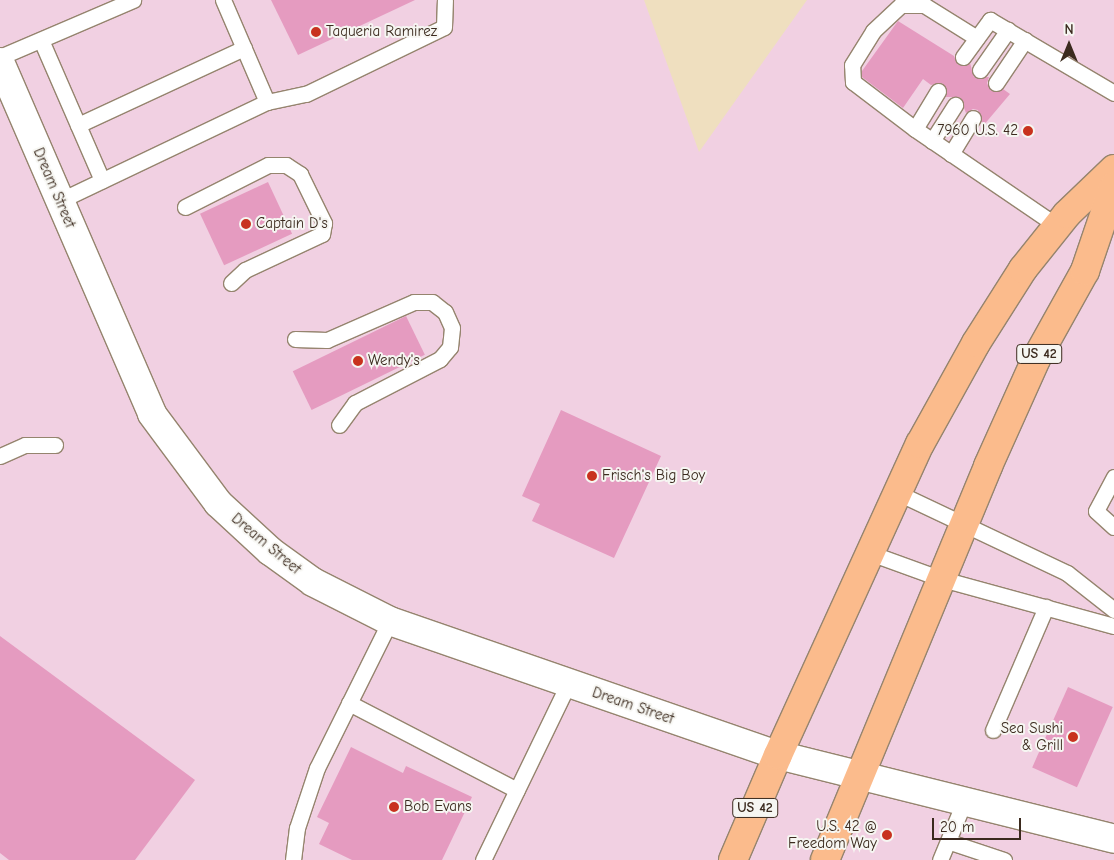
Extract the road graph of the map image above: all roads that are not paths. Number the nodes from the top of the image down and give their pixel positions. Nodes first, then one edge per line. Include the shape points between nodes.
1 (133, 0) edge
2 (224, 0) edge
3 (445, 0) edge
4 (1008, 30) junction
5 (977, 38) junction
6 (42, 40) junction
7 (1025, 40) junction
8 (244, 48) junction
9 (0, 57) edge
10 (963, 57) dead end
11 (0, 62) edge
12 (980, 70) dead end
13 (996, 83) dead end
14 (938, 91) dead end
15 (1114, 93) edge
16 (267, 102) junction
17 (955, 105) dead end
18 (973, 118) dead end
19 (78, 125) junction
20 (914, 129) junction
21 (932, 141) junction
22 (951, 154) junction
23 (1114, 168) edge
24 (102, 180) junction
25 (1114, 186) edge
26 (59, 201) junction
27 (185, 207) dead end
28 (1057, 226) junction
29 (231, 283) dead end
30 (295, 339) dead end
31 (339, 424) dead end
32 (55, 445) dead end
33 (0, 456) edge
34 (1114, 477) edge
35 (898, 493) junction
36 (965, 523) junction
37 (1114, 527) edge
38 (870, 553) junction
39 (942, 579) junction
40 (1112, 603) edge
41 (1046, 608) junction
42 (390, 621) junction
43 (1114, 626) edge
44 (568, 684) junction
45 (349, 703) junction
46 (993, 730) dead end
47 (778, 755) junction
48 (861, 775) junction
49 (517, 790) junction
50 (964, 802) junction
51 (1114, 840) edge
52 (950, 842) junction
53 (293, 860) edge
54 (484, 860) edge
55 (733, 860) edge
56 (825, 860) edge
57 (940, 860) edge
58 (1004, 860) edge

1 - 6 lane
2 - 8 lane
3 - 16 lane via 444,27 306,94
4 - 5 lane via 990,20
4 - 7 lane
4 - 12 lane
5 - 10 lane
5 - 20 lane via 924,5 901,5 873,31 852,65 852,82
6 - 9 lane
6 - 19 lane
7 - 13 lane
7 - 15 lane
8 - 16 lane
8 - 19 lane
11 - 26 street, Dream Street
14 - 20 lane
16 - 24 lane
17 - 21 lane
18 - 22 lane
19 - 24 lane
20 - 21 lane
21 - 22 lane
22 - 28 lane
23 - 28 main road, US 42
24 - 26 lane
25 - 36 main road, US 42 via 1085,271 1036,360
26 - 42 street, Dream Street via 152,414 187,465 218,503 270,551 313,582
27 - 29 lane via 268,165 286,165 300,174 324,223 322,234 245,270
28 - 35 main road, US 42 via 1023,269 976,343 920,444
30 - 31 lane via 327,340 414,302 432,302 446,312 452,328 450,347 440,360 356,403
32 - 33 lane via 25,445
34 - 37 lane via 1096,511
35 - 36 lane
35 - 38 main road, US 42
36 - 39 main road, US 42
36 - 40 lane via 1067,573
38 - 39 lane
38 - 47 main road, US 42
39 - 41 lane
39 - 48 main road, US 42
41 - 43 lane
41 - 46 lane
42 - 44 street, Dream Street
42 - 45 lane
44 - 47 street, Dream Street
44 - 49 lane
45 - 49 lane
45 - 53 lane via 317,768 297,828
47 - 48 street, Dream Street
47 - 55 main road, US 42
48 - 50 street, Dream Street
48 - 56 main road, US 42
49 - 54 lane
50 - 51 street, Dream Street
50 - 52 lane
52 - 57 lane
52 - 58 lane

